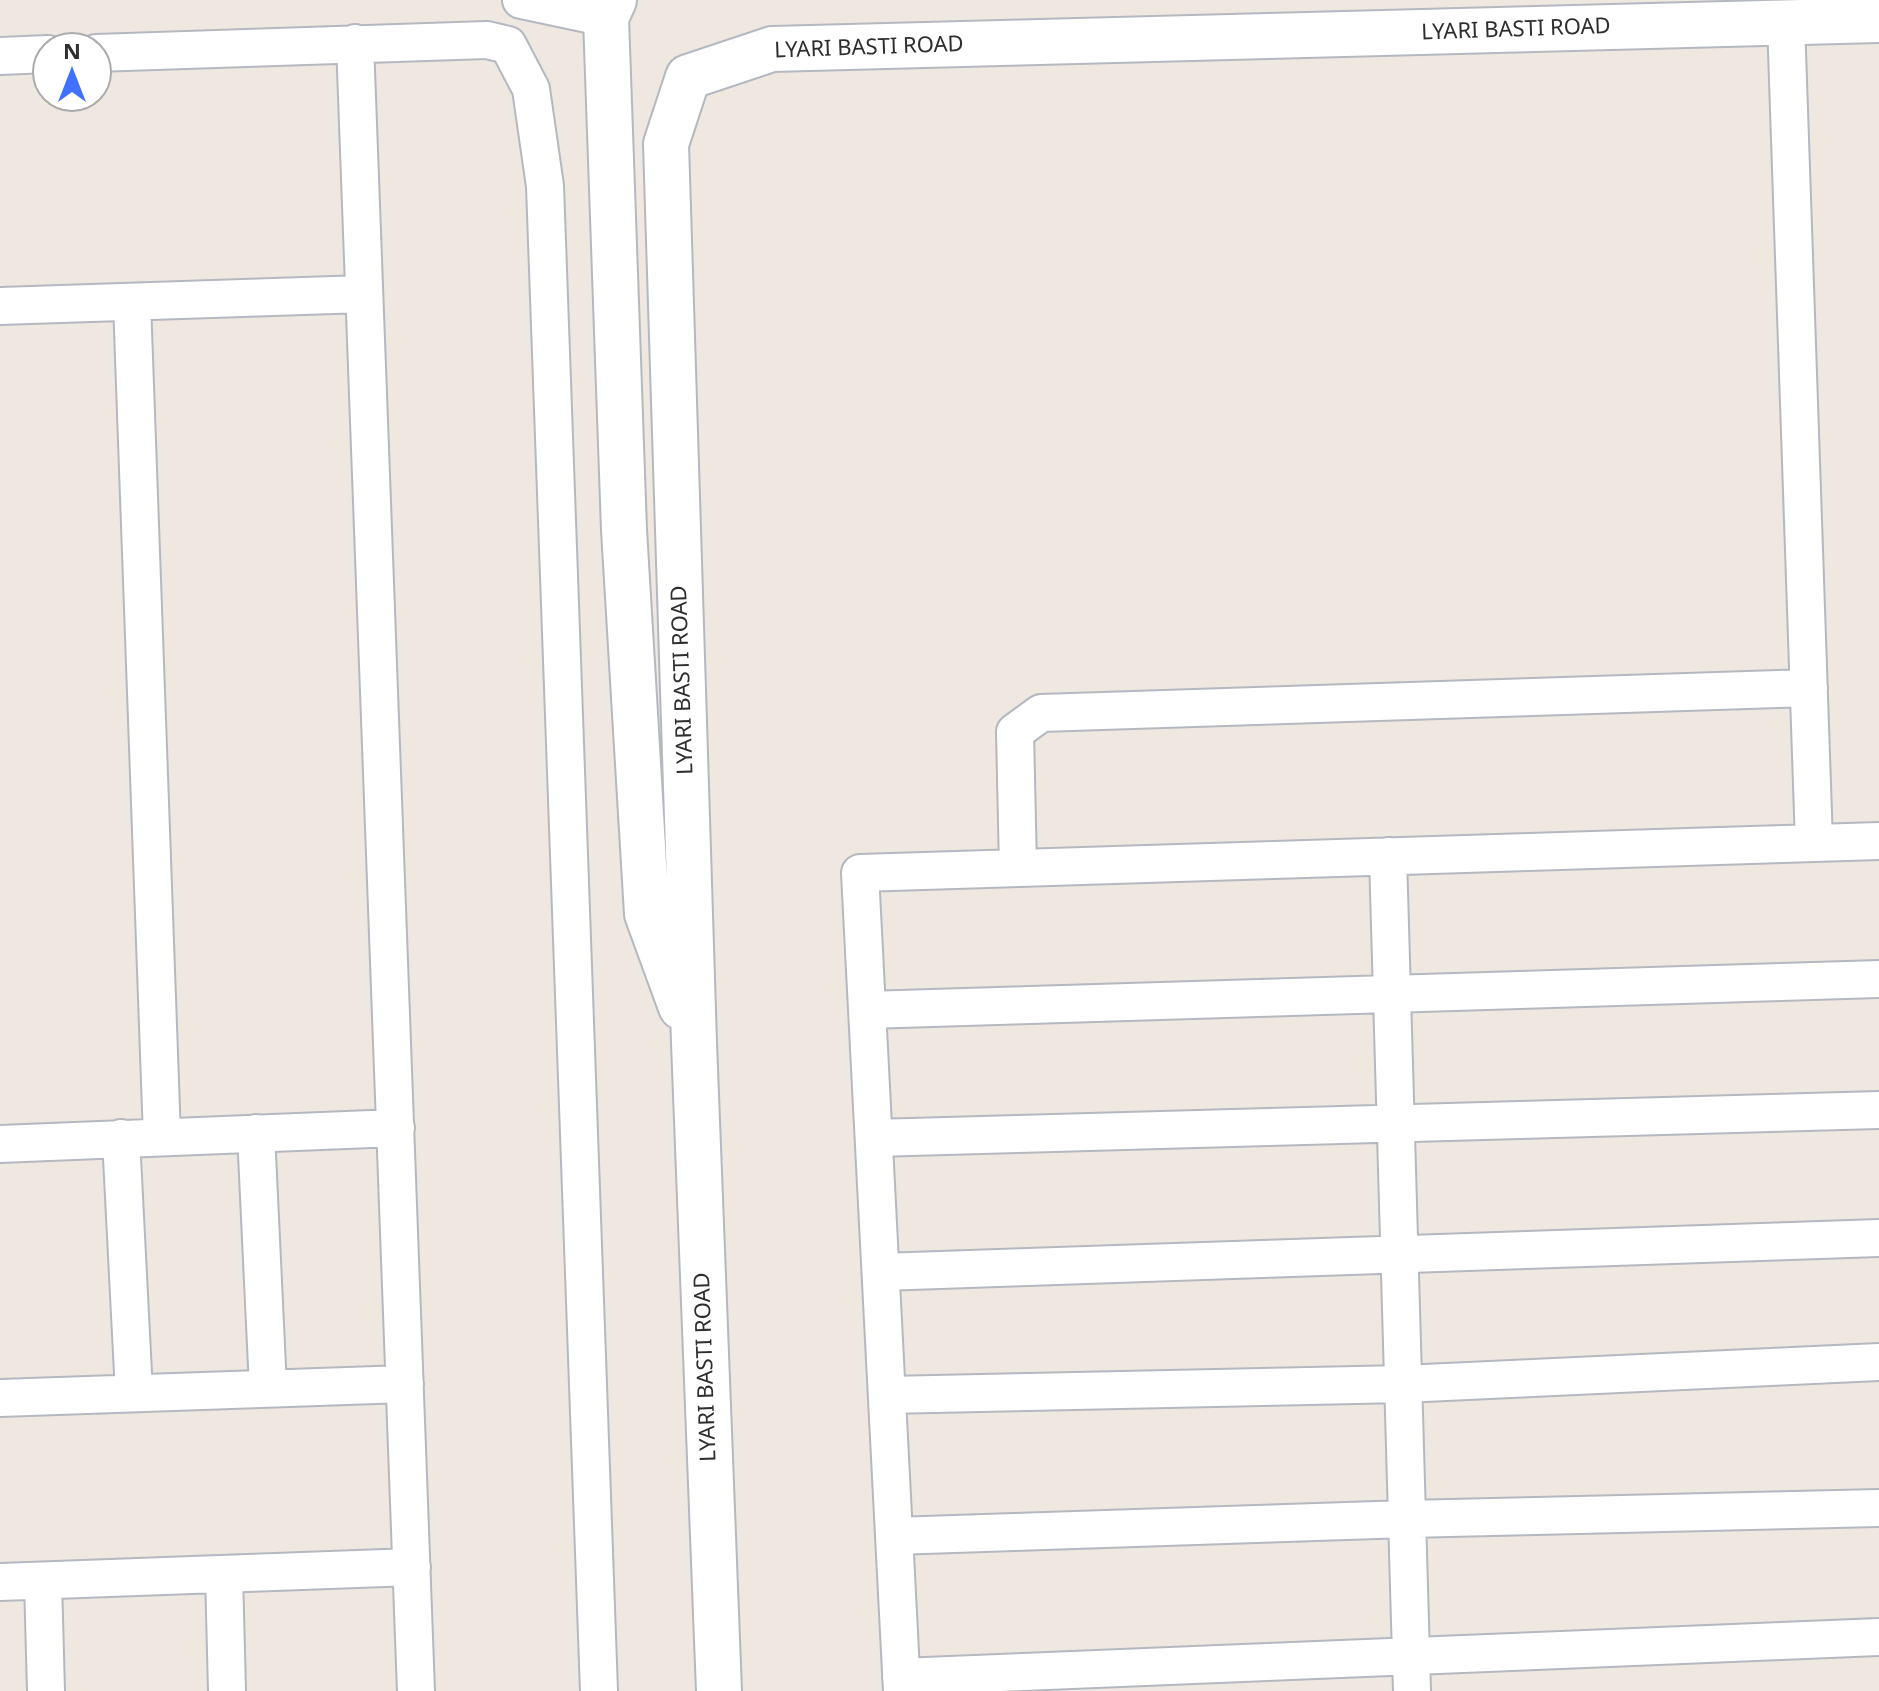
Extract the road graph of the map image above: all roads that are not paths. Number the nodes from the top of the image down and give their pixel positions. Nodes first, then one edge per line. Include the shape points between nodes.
1 (521, 0) edge
2 (610, 9) edge
3 (1879, 20) edge
4 (1786, 22) junction
5 (355, 43) junction
6 (112, 52) edge
7 (32, 55) edge
8 (0, 56) edge
9 (364, 294) junction
10 (132, 302) junction
11 (0, 306) edge
12 (1809, 688) junction
13 (1879, 841) edge
14 (1814, 843) junction
15 (1388, 856) junction
16 (1018, 868) junction
17 (1879, 979) edge
18 (1392, 994) junction
19 (867, 1010) junction
20 (694, 1043) junction
21 (1879, 1110) edge
22 (1396, 1124) junction
23 (396, 1128) junction
24 (256, 1133) junction
25 (162, 1137) junction
26 (121, 1138) junction
27 (874, 1138) junction
28 (0, 1144) edge
29 (1879, 1238) edge
30 (1399, 1254) junction
31 (881, 1272) junction
32 (1879, 1362) edge
33 (405, 1384) junction
34 (1403, 1384) junction
35 (268, 1388) junction
36 (134, 1393) junction
37 (887, 1395) junction
38 (0, 1398) edge
39 (1879, 1508) edge
40 (1407, 1519) junction
41 (894, 1536) junction
42 (412, 1567) junction
43 (224, 1574) junction
44 (43, 1581) junction
45 (0, 1582) edge
46 (1879, 1637) edge
47 (1412, 1674) edge
48 (901, 1684) edge
49 (46, 1691) edge
50 (227, 1691) edge
51 (416, 1691) edge
52 (599, 1691) edge
53 (719, 1691) edge

1 - 2 street
2 - 20 main road, LYARI BASTI ROAD via 624,530 647,914
3 - 4 main road, LYARI BASTI ROAD
4 - 12 street
4 - 20 main road, LYARI BASTI ROAD via 772,49 688,77 666,144
5 - 6 street
5 - 9 street
5 - 52 street via 487,40 508,45 531,89 545,186
7 - 8 street
9 - 10 street
9 - 23 street
10 - 11 street
10 - 25 street
12 - 14 street
12 - 16 street via 1041,713 1015,732
13 - 14 street
14 - 15 street
15 - 16 street
15 - 18 street
16 - 19 street via 860,873
17 - 18 street
18 - 19 street
18 - 22 street
19 - 27 street
20 - 53 main road, LYARI BASTI ROAD
21 - 22 street
22 - 27 street
22 - 30 street
23 - 24 street
23 - 33 street
24 - 25 street
24 - 35 street
25 - 26 street
26 - 28 street
26 - 36 street
27 - 31 street
29 - 30 street
30 - 31 street
30 - 34 street
31 - 37 street
32 - 34 street
33 - 35 street
33 - 42 street
34 - 37 street
34 - 40 street
35 - 36 street
36 - 38 street
37 - 41 street
39 - 40 street
40 - 41 street
40 - 47 street
41 - 48 street
42 - 43 street
42 - 51 street
43 - 44 street
43 - 50 street
44 - 45 street
44 - 49 street
46 - 47 street
47 - 48 street

